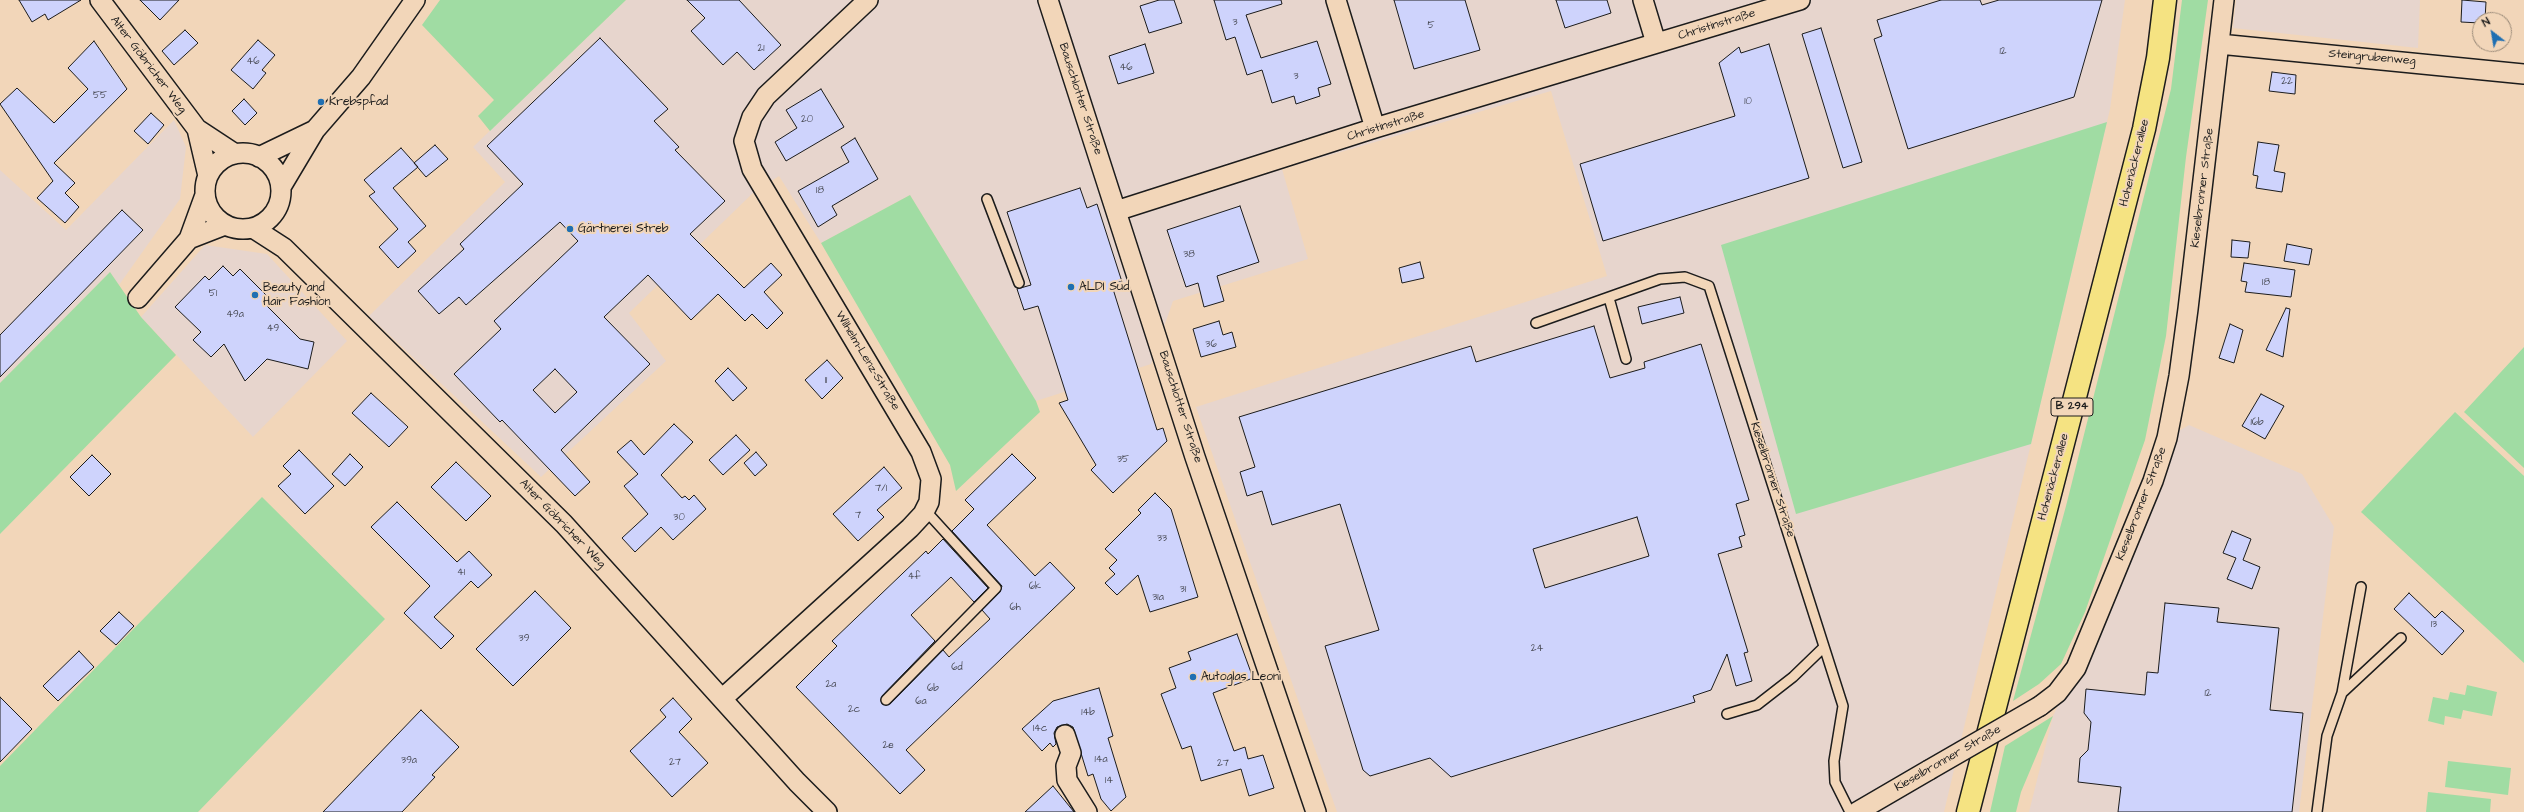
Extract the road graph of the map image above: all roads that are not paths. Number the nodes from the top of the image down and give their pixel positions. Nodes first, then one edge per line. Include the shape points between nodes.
1 (100, 0) edge
2 (415, 0) edge
3 (868, 0) edge
4 (1048, 0) edge
5 (1336, 0) edge
6 (1643, 0) edge
7 (1800, 0) edge
8 (2165, 0) edge
9 (2224, 0) edge
10 (1656, 43) junction
11 (2219, 44) junction
12 (2524, 74) edge
13 (1376, 128) junction
14 (197, 129) junction
15 (315, 130) junction
16 (235, 154) junction
17 (259, 157) junction
18 (208, 176) junction
19 (281, 186) junction
20 (205, 195) junction
21 (987, 199) dead end
22 (1116, 211) junction
23 (273, 215) junction
24 (225, 225) junction
25 (253, 228) junction
26 (189, 239) junction
27 (284, 248) junction
28 (1019, 283) dead end
29 (138, 298) dead end
30 (1609, 298) junction
31 (1536, 323) dead end
32 (1626, 359) dead end
33 (925, 510) junction
34 (2361, 587) dead end
35 (2402, 638) dead end
36 (1824, 647) junction
37 (2342, 693) junction
38 (723, 698) junction
39 (886, 700) dead end
40 (1727, 714) dead end
41 (1065, 735) dead end
42 (827, 812) edge
43 (1088, 812) edge
44 (1316, 812) edge
45 (1850, 812) edge
46 (1857, 812) edge
47 (1968, 812) edge
48 (2317, 812) edge

1 - 14 street, Alter Göbricher Weg
2 - 15 street via 361,77
3 - 33 street, Wilhelm-Lenz-Straße via 766,96 752,117 744,141 752,169 921,452 931,479 929,502
4 - 22 street, Bauschlotter Straße
5 - 13 street
6 - 10 street
7 - 10 street, Christinstraße
8 - 47 main road, Hohenäckerallee / B 294 via 2158,58 2144,129
9 - 11 street, Kieselbronner Straße
10 - 13 street, Christinstraße
11 - 12 street, Steingrubenweg
11 - 46 street, Kieselbronner Straße, bridge via 2188,309 2167,438 2150,488 2076,668 2057,693 2040,706
13 - 22 street, Christinstraße
14 - 16 street, Alter Göbricher Weg
14 - 18 street, Alter Göbricher Weg
15 - 17 street
15 - 19 street
16 - 17 street
16 - 18 street via 224,158
17 - 19 street via 273,168
18 - 20 street
19 - 23 street via 280,200
20 - 24 street via 210,210
20 - 26 street
21 - 28 lane
22 - 44 street, Bauschlotter Straße via 1195,458
23 - 25 street
23 - 27 street, Alter Göbricher Weg
24 - 25 street via 241,229
24 - 26 street
25 - 27 street, Alter Göbricher Weg
26 - 29 street
27 - 38 street, Alter Göbricher Weg via 564,524
30 - 31 lane
30 - 32 lane
30 - 36 lane, Kieselbronner Straße via 1660,279 1685,277 1709,286
33 - 38 street, Wilhelm-Lenz-Straße via 910,528
33 - 39 lane via 996,588
34 - 37 lane
35 - 37 lane
36 - 40 lane via 1793,677 1757,705
36 - 45 lane, Kieselbronner Straße via 1843,706 1834,761 1835,782
37 - 48 lane via 2326,736
38 - 42 street, Alter Göbricher Weg
41 - 43 street via 1071,753 1066,766 1067,780

